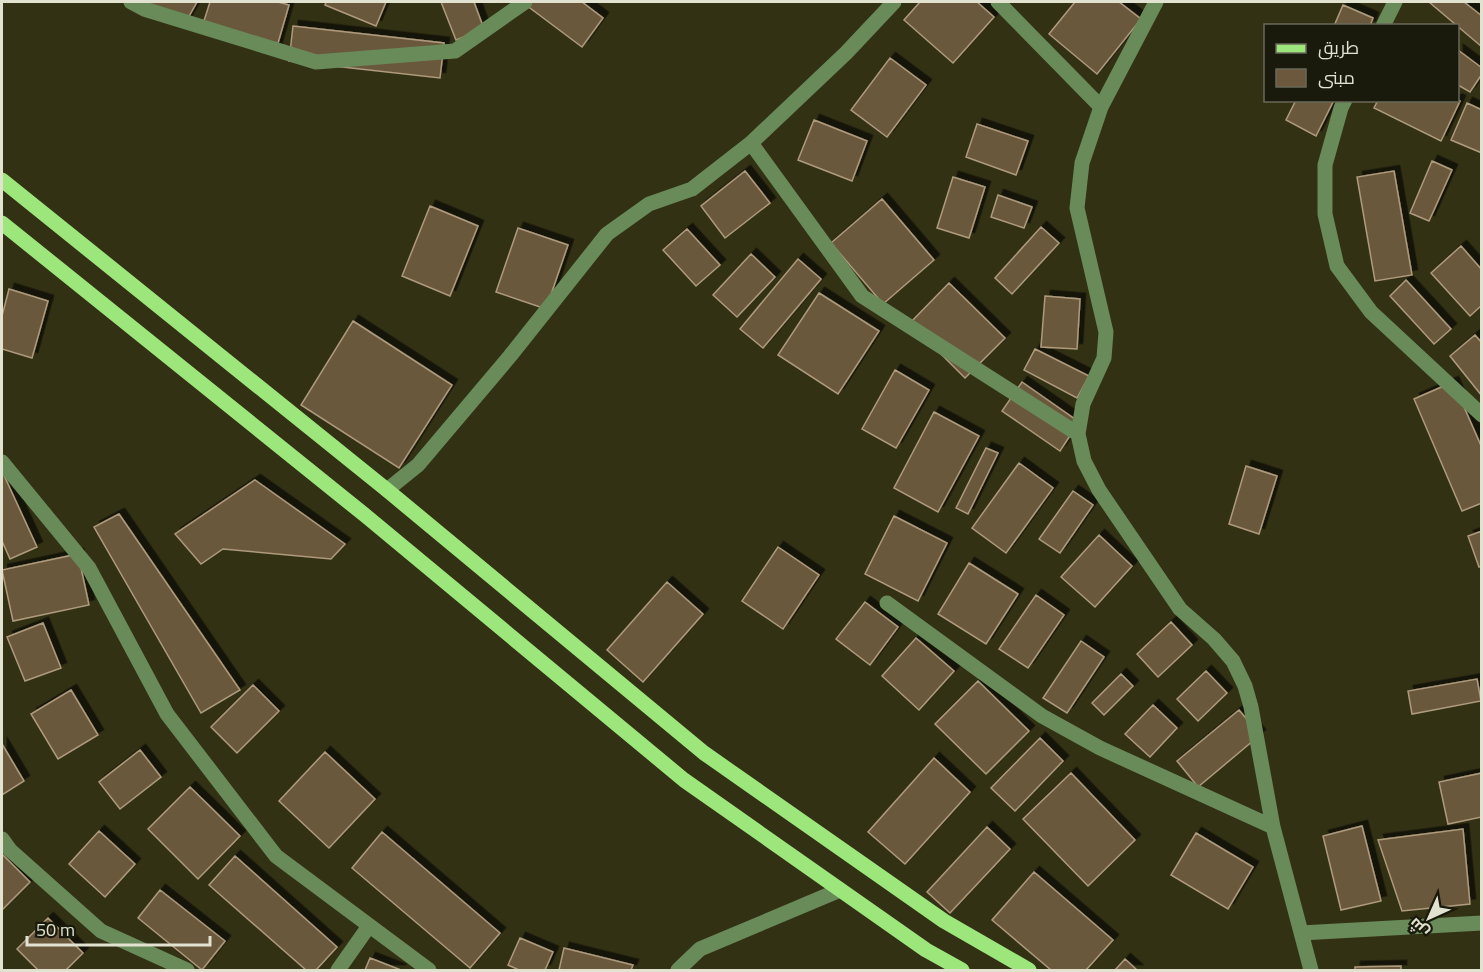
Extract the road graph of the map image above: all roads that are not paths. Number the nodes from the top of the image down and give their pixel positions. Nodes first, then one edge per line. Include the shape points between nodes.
1 (131, 2) edge
2 (525, 2) edge
3 (894, 2) edge
4 (998, 2) edge
5 (1156, 2) edge
6 (1395, 2) edge
7 (1384, 24) edge
8 (1344, 102) edge
9 (1101, 107) junction
10 (751, 143) junction
11 (2, 180) edge
12 (2, 223) edge
13 (1482, 415) edge
14 (1078, 434) junction
15 (2, 462) edge
16 (387, 490) junction
17 (887, 603) dead end
18 (1273, 827) junction
19 (2, 838) edge
20 (840, 890) junction
21 (1482, 923) edge
22 (369, 926) junction
23 (1301, 933) junction
24 (187, 970) edge
25 (338, 970) edge
26 (429, 970) edge
27 (678, 970) edge
28 (962, 970) edge
29 (1029, 970) edge
30 (1311, 970) edge

1 - 2 street via 316,63 455,51
3 - 10 street
4 - 9 street
5 - 9 street
6 - 7 street
8 - 13 street via 1325,165 1325,214 1337,266 1371,312
9 - 14 street via 1082,164 1077,208 1106,332 1104,358 1083,404
10 - 14 street via 862,296
10 - 16 street via 692,189 649,204 607,234 418,465
11 - 16 main road
12 - 20 main road via 366,516 684,780
14 - 18 street via 1084,461 1099,490 1180,609 1233,661 1251,707
15 - 22 street via 89,568 166,714 276,856
16 - 29 main road via 704,753 944,921
17 - 18 street via 1042,716 1100,748
18 - 23 street
19 - 24 street via 10,850 101,931
20 - 27 street via 700,948
20 - 28 main road via 926,950
21 - 23 street
22 - 25 street
22 - 26 street
23 - 30 street

